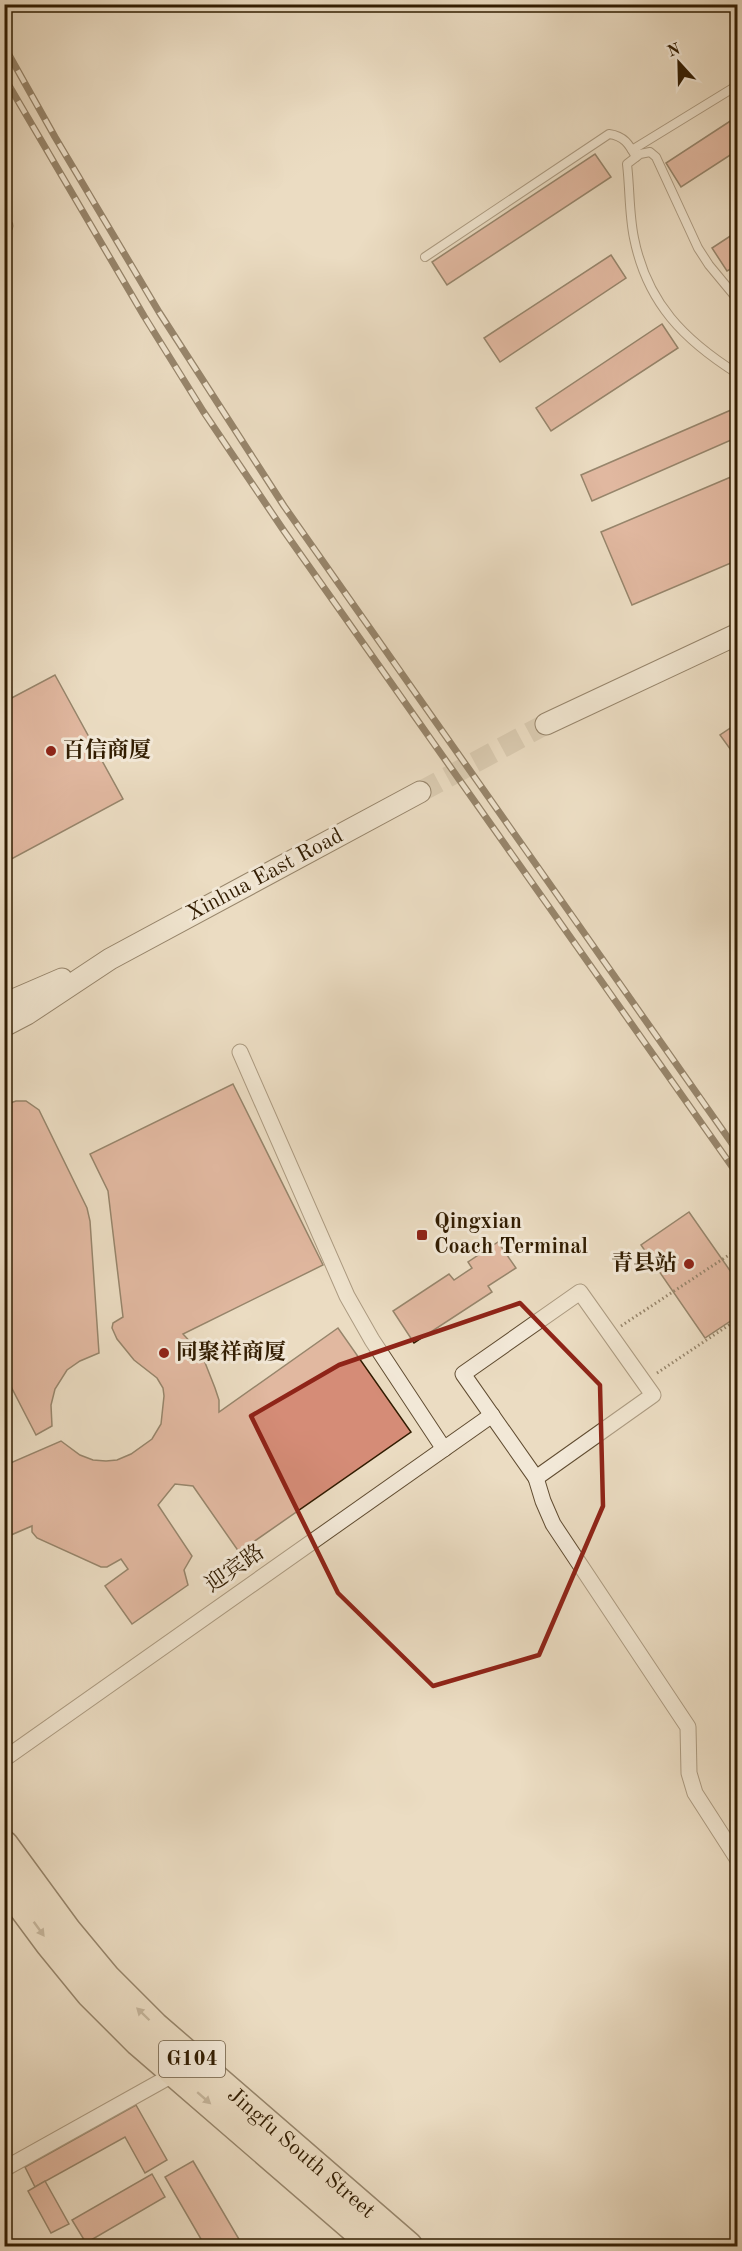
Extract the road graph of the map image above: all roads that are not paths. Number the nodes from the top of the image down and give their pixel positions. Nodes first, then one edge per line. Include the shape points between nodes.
1 (738, 85) edge
2 (634, 153) junction
3 (425, 257) dead end
4 (738, 300) edge
5 (738, 374) edge
6 (738, 634) edge
7 (546, 724) tunnel mouth
8 (420, 792) tunnel mouth
9 (110, 959) junction
10 (4, 1004) edge
11 (4, 1026) edge
12 (240, 1052) dead end
13 (492, 1415) junction
14 (444, 1449) junction
15 (536, 1478) junction
16 (4, 1759) edge
17 (4, 1845) edge
18 (738, 1860) edge
19 (4, 1882) edge
20 (176, 2073) junction
21 (4, 2169) edge
22 (375, 2247) edge
23 (408, 2247) edge

1 - 2 lane
2 - 3 lane via 619,135 609,134
2 - 4 lane via 650,152 656,157 698,248
2 - 5 lane via 627,164 634,238 650,288 696,346
6 - 7 main road
8 - 9 main road, Xinhua East Road
9 - 10 main road, Xinhua East Road
9 - 11 main road, Xinhua East Road
12 - 14 street via 347,1296
13 - 14 street, 迎宾路
13 - 15 street
13 - 15 street via 463,1374 580,1292 653,1395
14 - 16 street, 迎宾路
15 - 18 street via 553,1524 688,1727 688,1773 695,1793
23 -> 17 highway, Jingfu South Street / G104 via 154,2026 67,1931
19 -> 20 highway, Jingfu South Street / G104 via 90,1993
20 - 21 street
20 -> 22 highway, Jingfu South Street / G104

